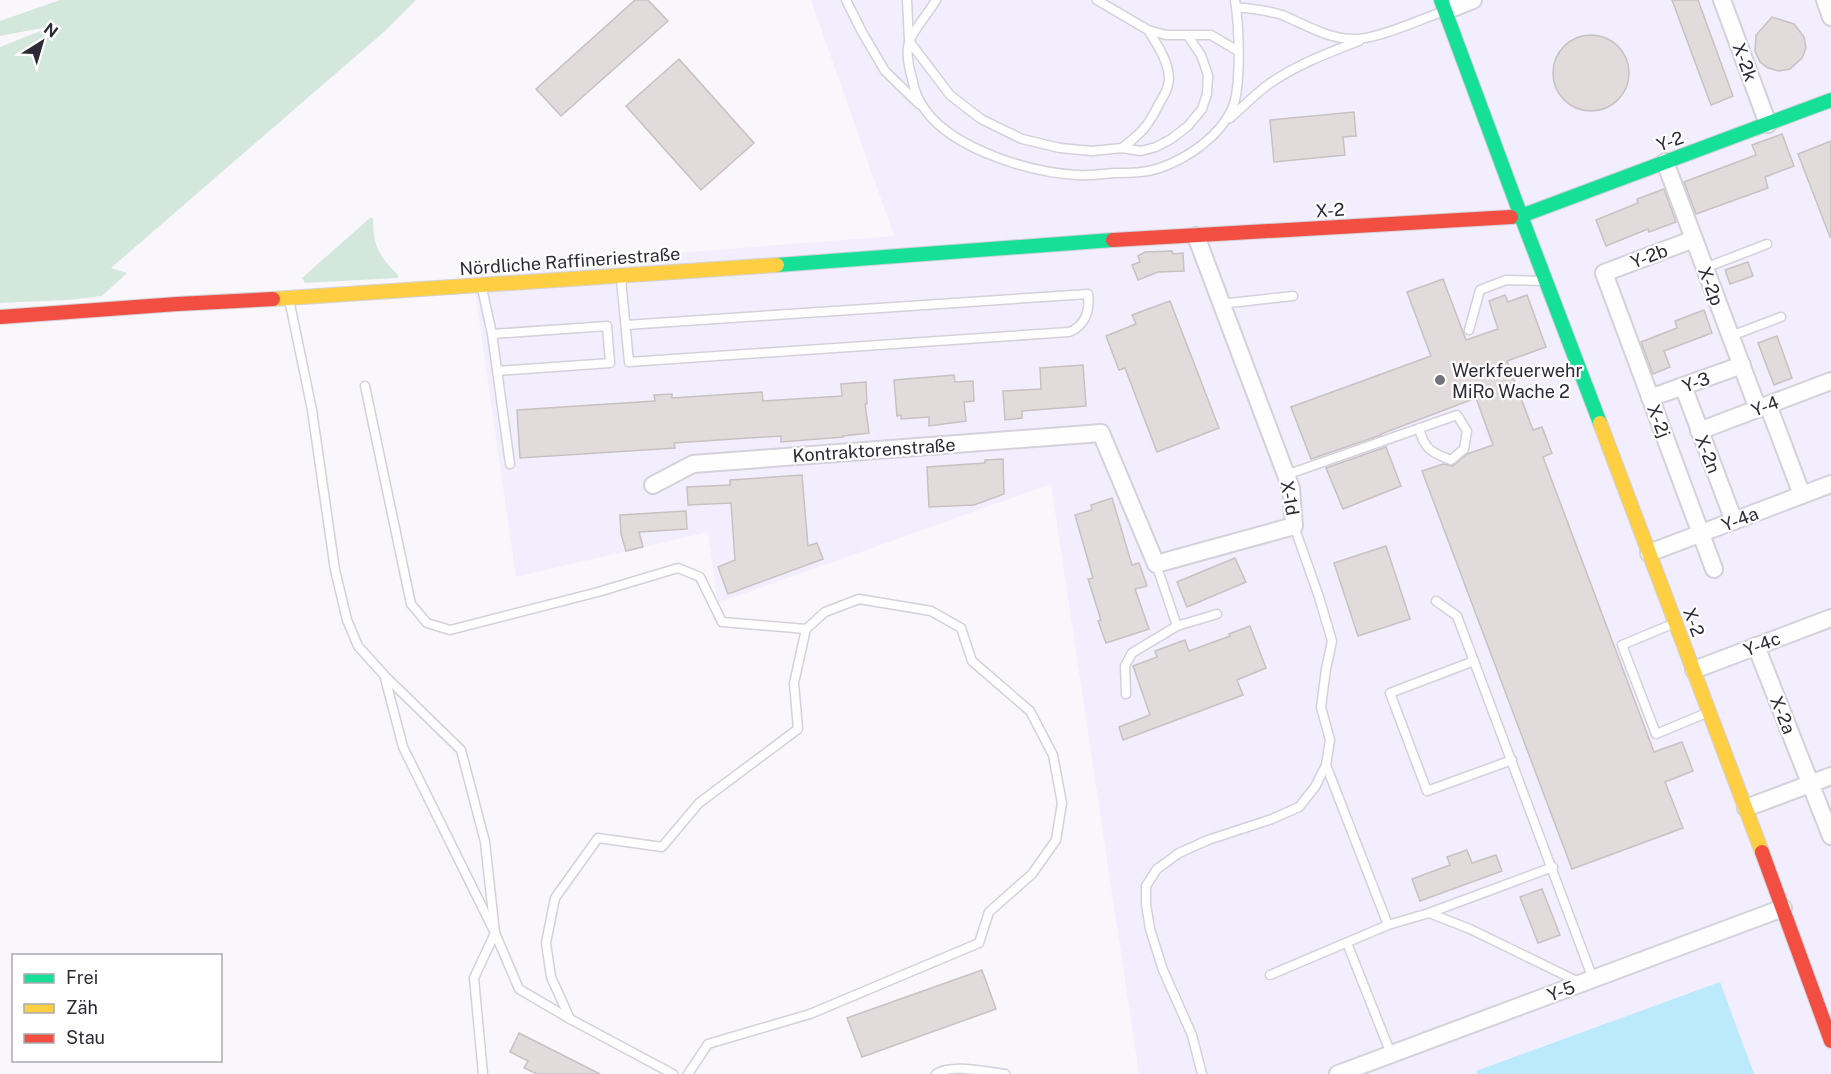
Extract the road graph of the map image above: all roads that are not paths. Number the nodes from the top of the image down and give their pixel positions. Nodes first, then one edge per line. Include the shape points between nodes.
1 (846, 0) edge
2 (907, 0) edge
3 (936, 0) edge
4 (1097, 0) edge
5 (1473, 0) edge
6 (1722, 0) edge
7 (1825, 0) edge
8 (1236, 3) edge
9 (1443, 5) edge
10 (1831, 17) edge
11 (1148, 30) junction
12 (1188, 36) junction
13 (1368, 38) junction
14 (909, 41) junction
15 (1238, 51) junction
16 (1831, 100) edge
17 (926, 111) junction
18 (1768, 124) junction
19 (1220, 127) junction
20 (1122, 148) junction
21 (1665, 162) junction
22 (1521, 216) junction
23 (1196, 236) junction
24 (1142, 238) joint
25 (1694, 239) junction
26 (1767, 244) dead end
27 (1705, 268) junction
28 (1604, 273) joint
29 (621, 276) junction
30 (1545, 281) junction
31 (481, 285) junction
32 (1293, 296) dead end
33 (289, 298) junction
34 (1221, 304) junction
35 (0, 317) edge
36 (1781, 317) dead end
37 (626, 325) junction
38 (1469, 330) dead end
39 (492, 334) junction
40 (1731, 336) junction
41 (1742, 365) junction
42 (497, 371) junction
43 (1831, 381) edge
44 (365, 386) dead end
45 (1683, 386) junction
46 (1650, 398) junction
47 (1763, 407) junction
48 (1419, 428) junction
49 (1699, 431) junction
50 (510, 464) dead end
51 (1286, 475) junction
52 (1831, 484) edge
53 (653, 485) dead end
54 (1802, 495) junction
55 (1734, 521) junction
56 (1294, 526) junction
57 (1701, 533) junction
58 (1649, 554) junction
59 (1156, 564) junction
60 (1714, 569) dead end
61 (1436, 602) dead end
62 (1217, 614) dead end
63 (1831, 618) edge
64 (1676, 623) junction
65 (1178, 626) junction
66 (806, 629) junction
67 (1756, 646) junction
68 (1474, 662) junction
69 (1694, 670) junction
70 (385, 676) junction
71 (1126, 694) dead end
72 (1709, 712) junction
73 (1512, 760) junction
74 (1326, 765) junction
75 (1831, 776) edge
76 (1811, 784) junction
77 (1746, 808) junction
78 (1831, 836) edge
79 (1553, 867) junction
80 (1783, 908) junction
81 (1429, 913) junction
82 (1388, 925) junction
83 (495, 933) junction
84 (1347, 943) junction
85 (1270, 975) dead end
86 (1588, 981) junction
87 (570, 1019) junction
88 (1831, 1041) edge
89 (1391, 1054) junction
90 (483, 1074) edge
91 (673, 1074) edge
92 (688, 1074) edge
93 (936, 1074) edge
94 (1005, 1074) edge
95 (1202, 1074) edge
96 (1338, 1074) edge

1 - 17 lane via 885,72
2 - 14 lane
3 - 14 lane
4 - 11 lane
5 - 9 street
6 - 18 street, X-2k
7 - 10 street
8 - 13 lane via 1336,36
8 - 15 lane
9 - 13 lane
9 - 22 street, X-2
11 - 12 lane
11 - 20 lane via 1166,64 1169,84 1143,131
12 - 15 lane via 1210,35
12 - 20 lane via 1208,75 1202,110 1188,126 1163,143 1141,151
13 - 19 lane via 1284,75
14 - 17 lane via 914,89
14 - 20 lane via 950,95 981,119 1022,139 1059,148
15 - 19 lane via 1238,91
16 - 18 street, Y-2
17 - 19 lane via 954,136 996,157 1025,167 1079,175 1160,168 1194,150
18 - 21 street, Y-2
21 - 22 street, Y-2
21 - 25 street, X-2p
22 - 23 street, X-2
22 - 30 street, X-2
23 - 24 street, X-2
23 - 34 street, X-1d
24 - 29 street, Nördliche Raffineriestraße
25 - 27 street, X-2p
25 - 28 street, Y-2b
26 - 27 lane
27 - 40 street, X-2p
28 - 46 street, X-2j
29 - 31 street, Nördliche Raffineriestraße
29 - 37 lane
30 - 38 lane via 1506,280 1480,290
30 - 58 street, X-2
31 - 33 street, Nördliche Raffineriestraße
31 - 39 lane
32 - 34 lane
33 - 35 street, Nördliche Raffineriestraße
33 - 70 lane via 347,620 358,646
34 - 51 street, X-1d
36 - 40 lane
37 - 37 lane via 629,362 1069,332 1083,323 1089,303 1088,294
39 - 42 lane
39 - 42 lane via 607,326 610,363
40 - 41 street, X-2p
41 - 45 street, Y-3
41 - 47 street, X-2p
42 - 50 lane
43 - 47 street, Y-4
44 - 66 lane via 411,604 427,623 450,630 678,568 700,577 722,622
45 - 46 street, Y-3
45 - 49 street, X-2n
46 - 57 street, X-2j
47 - 49 street, Y-4
47 - 54 street, X-2p
48 - 48 lane via 1457,415 1467,431 1464,449 1451,460 1432,453
48 - 51 lane
49 - 55 street, X-2n
51 - 56 street, X-1d
52 - 54 street, Y-4a
53 - 59 street, Kontraktorenstraße via 693,464 1101,433
54 - 55 street, Y-4a
55 - 57 street, Y-4a
56 - 59 street, X-1d
56 - 74 lane via 1332,641 1321,707 1330,740
57 - 58 street, Y-4a
57 - 60 street, X-2j
58 - 64 street, X-2
59 - 65 lane
61 - 68 lane via 1457,616
62 - 65 lane
63 - 67 street, Y-4c
64 - 69 street, X-2
64 - 72 lane via 1622,645 1656,734
65 - 71 lane via 1132,653 1125,666
66 - 87 lane via 794,683 798,729 699,803 662,847 598,838 555,898 546,943 551,977
66 - 92 lane via 825,612 859,599 931,611 961,628 972,661 1030,711 1053,755 1062,803 1056,840 1032,874 989,912 979,943 810,1014 708,1044
67 - 69 street, Y-4c
67 - 76 street, X-2a
68 - 73 lane
68 - 73 lane via 1390,693 1427,791
69 - 72 street, X-2
70 - 83 lane via 403,747
70 - 83 lane via 462,750 485,842
72 - 77 street, X-2
73 - 79 lane
74 - 82 lane
74 - 95 lane via 1299,807 1179,853 1157,869 1146,886 1150,929 1163,970 1192,1035
75 - 76 street
76 - 77 street
76 - 78 street, X-2a
77 - 80 street, X-2
79 - 81 lane
79 - 86 lane
80 - 86 street, Y-5
80 - 88 street, X-2
81 - 82 lane
81 - 86 lane
82 - 84 lane
83 - 87 lane via 519,989
83 - 90 lane via 474,978
84 - 85 lane
84 - 89 lane
86 - 89 street, Y-5
87 - 91 lane
89 - 96 street, Y-5
93 - 94 lane via 952,1068

